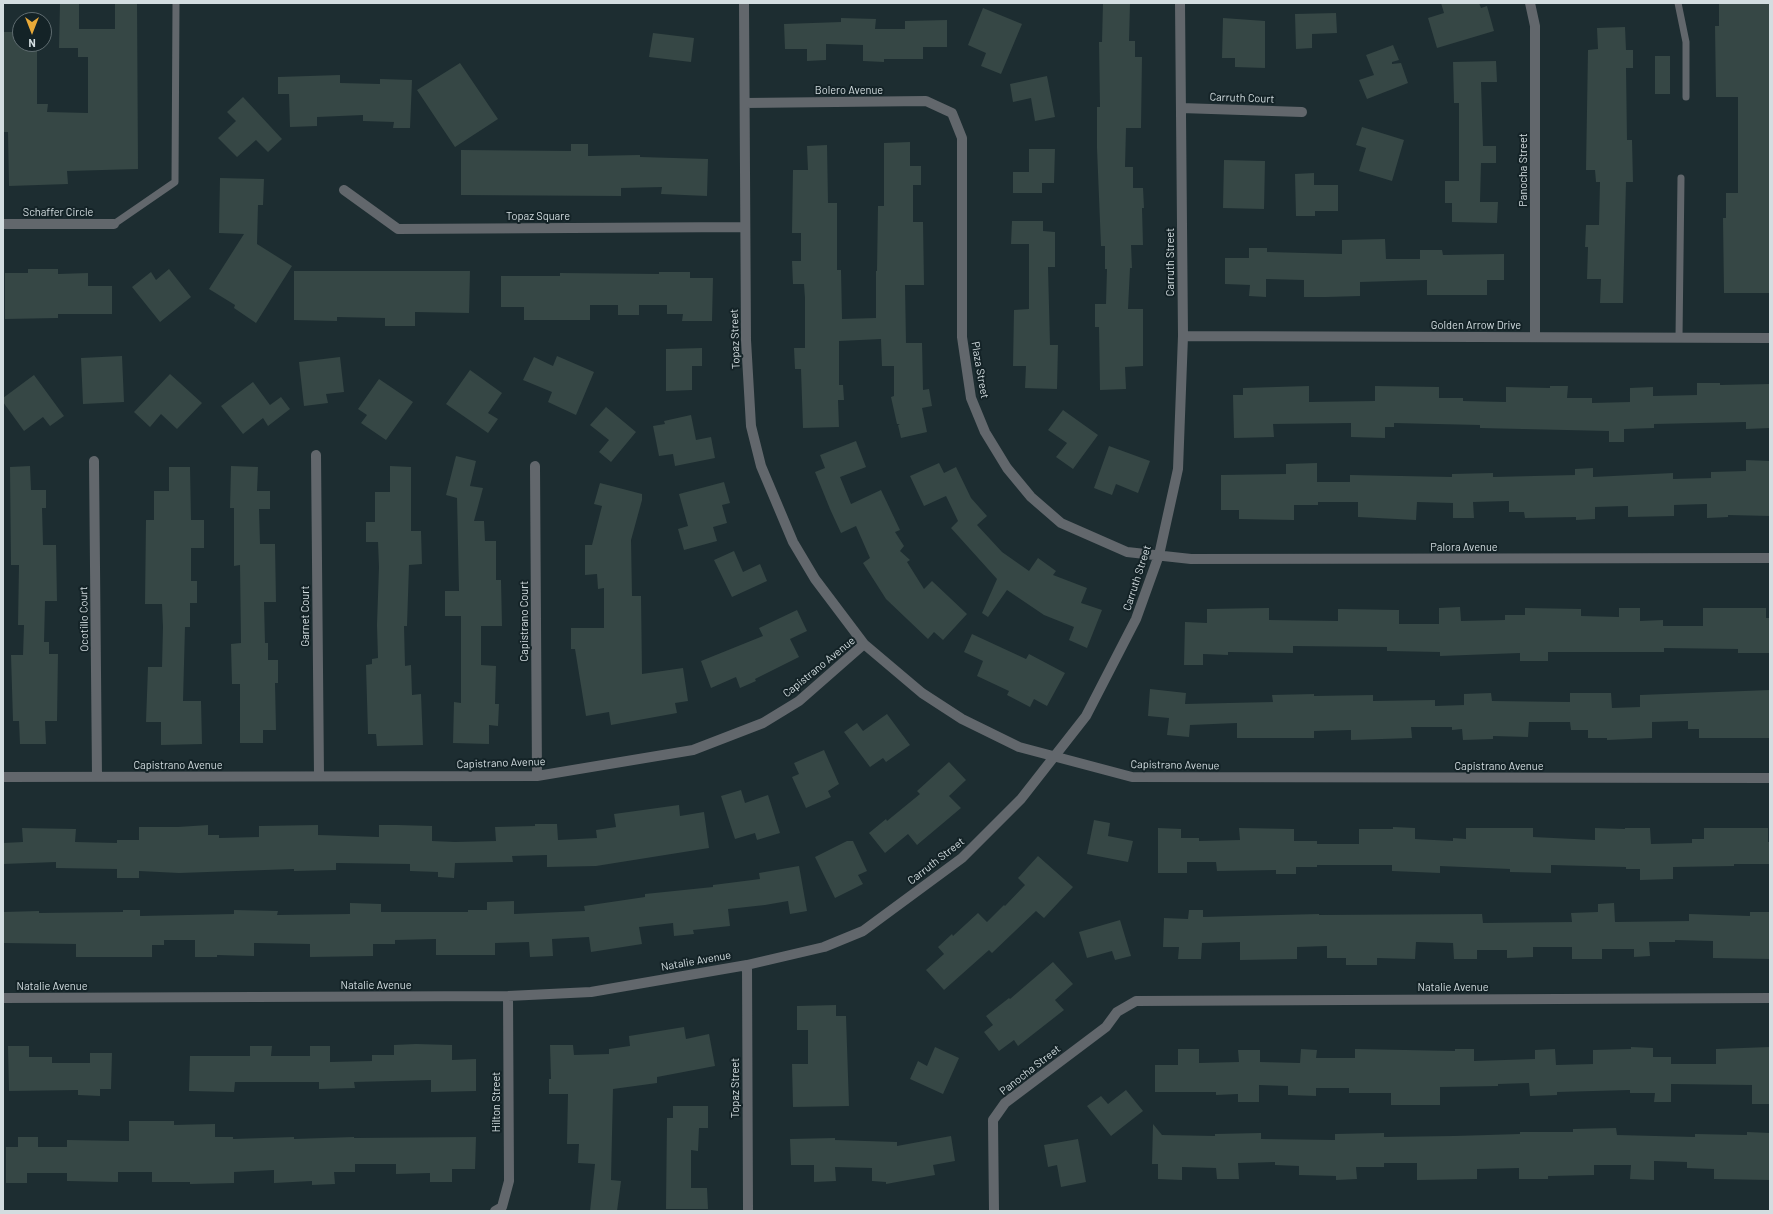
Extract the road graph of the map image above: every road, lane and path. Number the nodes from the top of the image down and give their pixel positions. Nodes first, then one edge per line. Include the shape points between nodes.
1 (176, 3) edge
2 (744, 3) edge
3 (1180, 3) edge
4 (1530, 3) edge
5 (1678, 3) edge
6 (1686, 97) dead end
7 (745, 103) junction
8 (1181, 108) junction
9 (1302, 112) dead end
10 (952, 113) joint
11 (1681, 178) dead end
12 (344, 190) dead end
13 (3, 224) edge
14 (114, 224) joint
15 (745, 227) junction
16 (1183, 336) junction
17 (1535, 337) junction
18 (1679, 338) junction
19 (1770, 338) edge
20 (316, 455) dead end
21 (94, 461) dead end
22 (535, 466) dead end
23 (1159, 555) junction
24 (1770, 558) edge
25 (864, 644) junction
26 (1054, 757) junction
27 (318, 776) junction
28 (536, 776) junction
29 (3, 777) edge
30 (98, 777) junction
31 (1770, 778) edge
32 (747, 965) junction
33 (508, 996) junction
34 (3, 998) edge
35 (1770, 998) edge
36 (1136, 1001) joint
37 (499, 1209) edge
38 (748, 1211) edge
39 (994, 1211) edge

1 - 14 lane via 175,182
2 - 7 street, Topaz Street
3 - 8 street, Carruth Street
4 - 17 street, Panocha Street via 1535,26
5 - 6 lane via 1686,42
7 - 10 street, Bolero Avenue via 926,101
7 - 15 street, Topaz Street
8 - 9 street, Carruth Court
8 - 16 street, Carruth Street
10 - 23 street, Plaza Street via 962,138 962,338 971,398 985,432 1007,468 1031,497 1061,523 1127,552
11 - 18 lane
12 - 15 street, Topaz Square via 398,229
13 - 14 street, Schaffer Circle
15 - 25 street, Topaz Street via 746,340 751,426 761,466 793,542 815,579
16 - 17 street, Golden Arrow Drive
16 - 23 street, Carruth Street via 1178,469
17 - 18 street, Golden Arrow Drive
18 - 19 street, Golden Arrow Drive
20 - 27 street, Garnet Court
21 - 30 street, Ocotillo Court
22 - 28 street, Capistrano Court
23 - 24 street, Palora Avenue via 1191,559
23 - 26 street, Carruth Street via 1136,620 1086,716
25 - 26 street, Capistrano Avenue via 922,692 962,719 1019,747
25 - 28 street, Capistrano Avenue via 799,701 763,723 693,750
26 - 31 street, Capistrano Avenue via 1132,777
26 - 32 street, Carruth Street via 1021,799 962,858 863,931 824,947
27 - 28 street, Capistrano Avenue
27 - 30 street, Capistrano Avenue
29 - 30 street, Capistrano Avenue
32 - 33 street, Natalie Avenue via 591,992
32 - 38 street, Topaz Street
33 - 34 street, Natalie Avenue
33 - 37 street, Hilton Street via 508,1181
35 - 36 street, Natalie Avenue
36 - 39 street, Panocha Street via 1117,1012 1106,1027 1005,1103 993,1120

